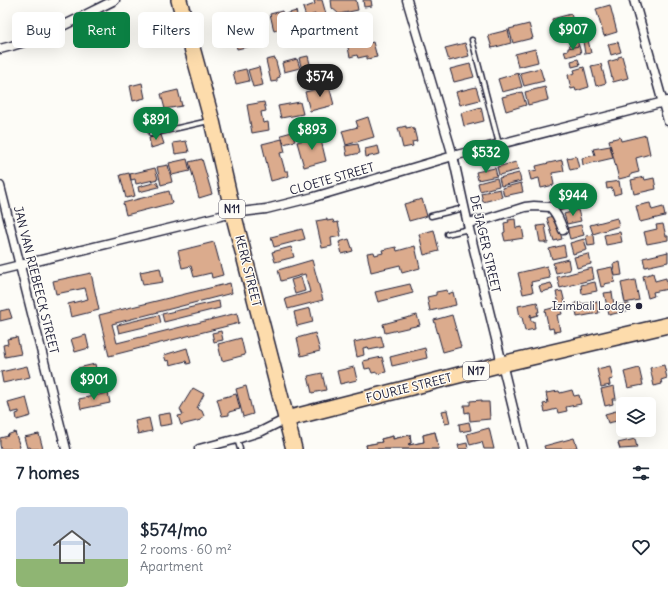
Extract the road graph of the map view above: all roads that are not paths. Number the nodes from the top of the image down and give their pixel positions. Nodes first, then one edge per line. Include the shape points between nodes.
1 (115, 0) edge
2 (179, 0) edge
3 (407, 0) edge
4 (634, 0) edge
5 (472, 40) dead end
6 (0, 49) edge
7 (666, 101) edge
8 (212, 121) junction
9 (668, 122) edge
10 (151, 134) dead end
11 (499, 145) junction
12 (453, 156) junction
13 (0, 186) edge
14 (464, 208) junction
15 (233, 213) junction
16 (431, 216) dead end
17 (468, 226) junction
18 (563, 230) dead end
19 (447, 234) dead end
20 (19, 265) junction
21 (0, 270) edge
22 (668, 325) edge
23 (502, 364) junction
24 (286, 419) junction
25 (237, 439) junction
26 (66, 449) edge
27 (199, 449) edge
28 (240, 449) edge
29 (294, 449) edge
30 (523, 449) edge

1 - 6 street via 52,31
2 - 8 highway, KERK STREET / N11
3 - 12 street, DE JAGER STREET
4 - 7 street
5 - 11 lane
7 - 9 street
7 - 11 street, CLOETE STREET
8 - 10 lane
8 - 15 highway, KERK STREET / N11
11 - 12 street, CLOETE STREET
12 - 14 street, DE JAGER STREET
12 - 15 street, CLOETE STREET via 314,197 266,209
13 - 20 street, JAN VAN RIEBEECK STREET
14 - 16 lane
14 - 17 street, DE JAGER STREET
15 - 20 street, CLOETE STREET
15 - 24 highway, KERK STREET / N11
17 - 18 street via 525,207 550,207 554,210
17 - 19 lane
17 - 23 street, DE JAGER STREET
20 - 21 street, CLOETE STREET
20 - 26 street, JAN VAN RIEBEECK STREET
22 - 23 highway, FOURIE STREET / N17
23 - 24 highway, FOURIE STREET / N17
23 - 30 street, DE JAGER STREET
24 - 25 street, FOURIE STREET via 262,431
24 - 29 highway, KERK STREET / N11
25 - 27 street, FOURIE STREET
25 - 28 lane

